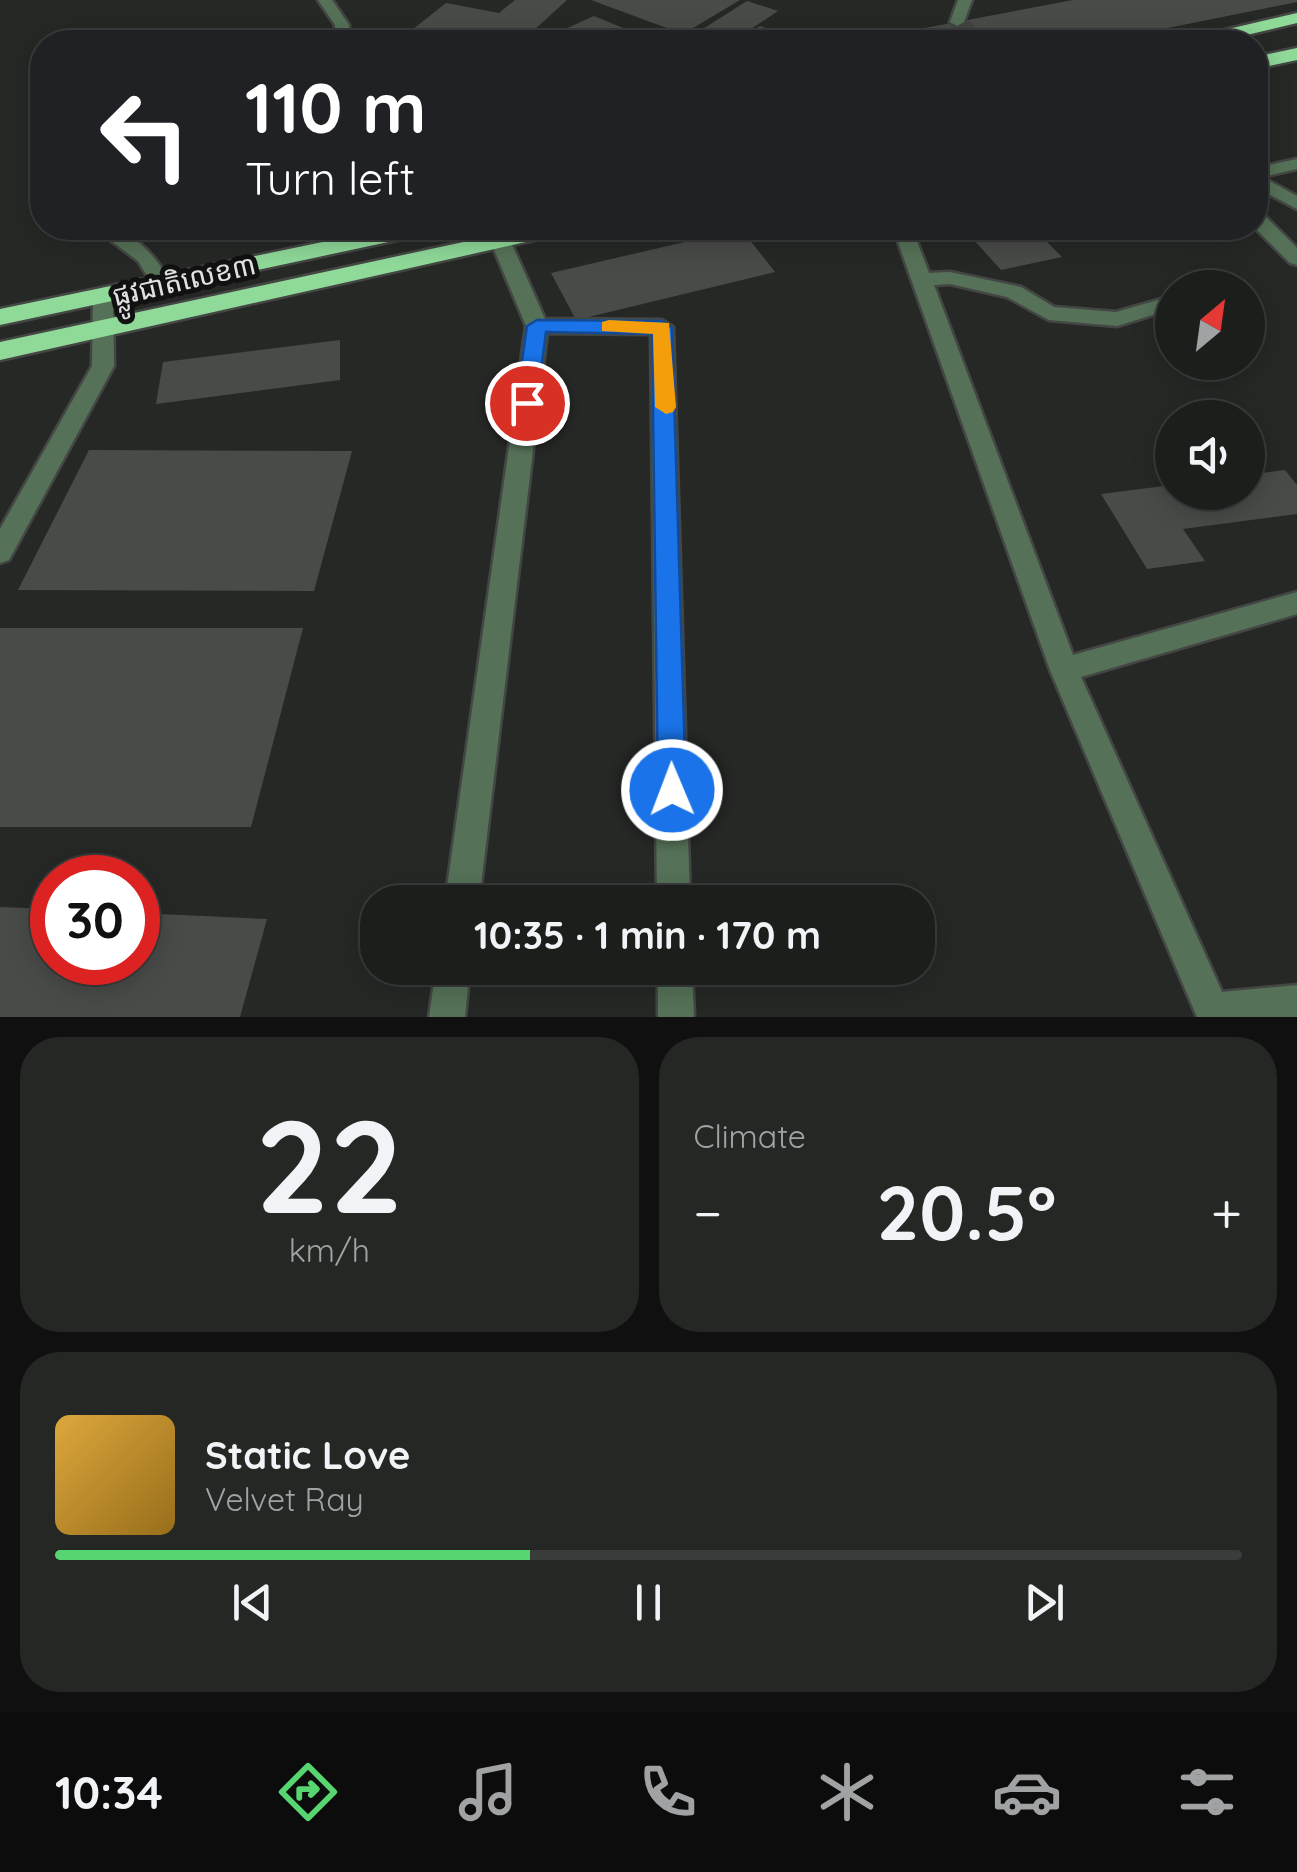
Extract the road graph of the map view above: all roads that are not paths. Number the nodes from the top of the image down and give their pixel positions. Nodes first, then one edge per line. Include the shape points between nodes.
1 (325, 0) edge
2 (965, 0) edge
3 (1297, 18) edge
4 (956, 22) dead end
5 (342, 30) edge
6 (1246, 30) edge
7 (1297, 30) edge
8 (1268, 36) edge
9 (1297, 42) edge
10 (1268, 48) edge
11 (1297, 54) edge
12 (1268, 61) edge
13 (1297, 69) edge
14 (1268, 75) edge
15 (1297, 164) edge
16 (1268, 173) edge
17 (1268, 185) edge
18 (1297, 202) edge
19 (1268, 230) edge
20 (121, 240) edge
21 (364, 240) edge
22 (500, 240) joint
23 (908, 240) edge
24 (1297, 259) edge
25 (924, 279) junction
26 (162, 283) junction
27 (103, 296) junction
28 (1155, 307) edge
29 (0, 318) edge
30 (537, 326) junction
31 (103, 328) junction
32 (0, 351) edge
33 (0, 553) edge
34 (1297, 603) edge
35 (1064, 670) junction
36 (464, 885) edge
37 (674, 885) edge
38 (452, 985) edge
39 (675, 985) edge
40 (1297, 1003) edge
41 (1214, 1014) edge
42 (447, 1017) edge
43 (676, 1017) edge

1 - 5 street
2 - 4 street
3 - 6 highway
7 - 8 highway
9 - 10 highway
11 - 12 highway
13 - 14 highway
15 - 16 street
17 - 18 street
19 - 24 street
20 - 26 street via 146,257
21 - 26 highway, ផ្លូវជាតិលេខ៣
22 - 30 street
22 - 31 highway, ផ្លូវជាតិលេខ៣
23 - 25 street
25 - 28 street via 1014,292 1049,313 1117,319
25 - 35 street
26 - 27 highway, ផ្លូវជាតិលេខ៣
27 - 29 highway, ផ្លូវជាតិលេខ៣
27 - 31 street
30 - 36 street
30 - 37 street via 662,328
31 - 32 highway, ផ្លូវជាតិលេខ៣
31 - 33 street via 103,366
34 - 35 street
35 - 41 street
38 - 42 street
39 - 43 street
40 - 41 street

